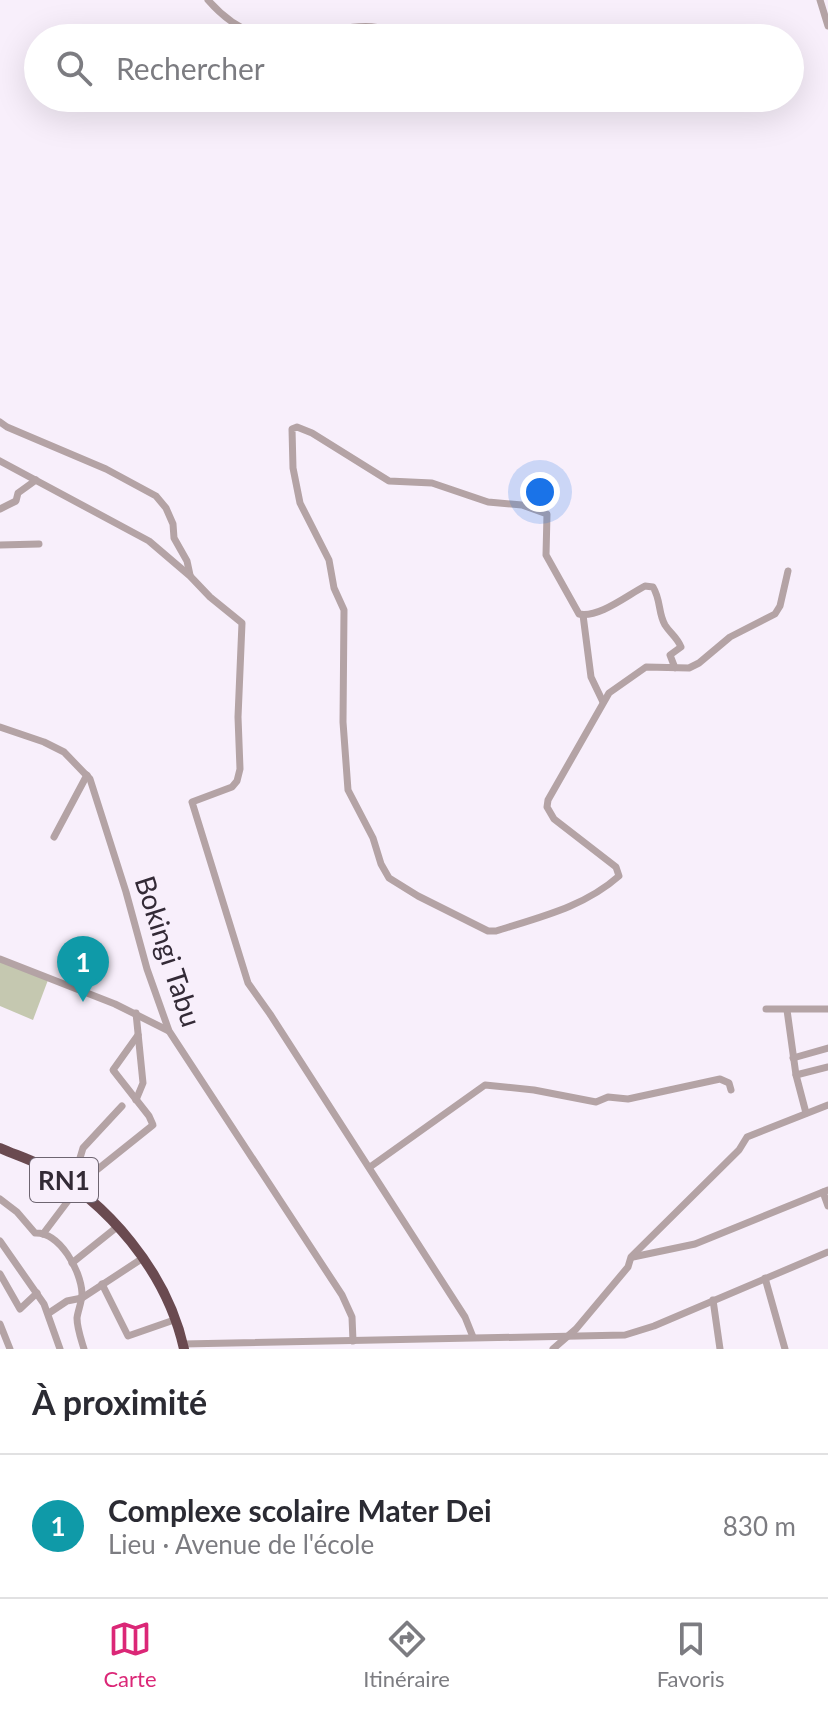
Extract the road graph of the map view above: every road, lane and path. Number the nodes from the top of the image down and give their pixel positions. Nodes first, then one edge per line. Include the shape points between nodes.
1 (208, 0) edge
2 (820, 0) edge
3 (236, 24) edge
4 (828, 26) edge
5 (0, 422) edge
6 (0, 461) edge
7 (36, 480) junction
8 (0, 509) edge
9 (39, 544) dead end
10 (0, 545) edge
11 (788, 571) dead end
12 (190, 576) junction
13 (583, 615) junction
14 (675, 668) junction
15 (603, 702) junction
16 (0, 727) edge
17 (87, 775) junction
18 (54, 837) dead end
19 (0, 959) edge
20 (766, 1009) dead end
21 (828, 1009) edge
22 (787, 1010) junction
23 (136, 1013) junction
24 (169, 1031) junction
25 (138, 1035) junction
26 (828, 1048) edge
27 (793, 1058) junction
28 (828, 1067) edge
29 (796, 1075) junction
30 (731, 1090) dead end
31 (136, 1100) junction
32 (828, 1105) edge
33 (122, 1106) dead end
34 (806, 1113) junction
35 (0, 1148) edge
36 (370, 1167) junction
37 (81, 1188) junction
38 (825, 1191) edge
39 (0, 1199) edge
40 (828, 1206) edge
41 (117, 1227) junction
42 (43, 1234) junction
43 (0, 1241) edge
44 (828, 1252) edge
45 (631, 1257) junction
46 (143, 1258) junction
47 (72, 1263) junction
48 (0, 1274) edge
49 (765, 1278) junction
50 (102, 1284) junction
51 (37, 1293) junction
52 (82, 1298) junction
53 (713, 1300) junction
54 (49, 1313) junction
55 (174, 1320) junction
56 (0, 1324) edge
57 (473, 1337) junction
58 (566, 1337) junction
59 (353, 1341) junction
60 (366, 1345) edge
61 (183, 1347) edge
62 (10, 1349) edge
63 (60, 1349) edge
64 (84, 1349) edge
65 (553, 1349) edge
66 (720, 1349) edge
67 (785, 1349) edge

1 - 3 street
2 - 4 street
5 - 12 street via 156,496 173,524
6 - 7 street
7 - 8 street
7 - 12 street via 149,541
9 - 10 street
11 - 14 street via 775,614 730,637 699,663
12 - 36 street via 244,629 237,781 192,805 248,983
13 - 14 street via 653,587 665,624 681,647 670,655
13 - 15 street via 591,677
13 - 15 street via 546,555 547,514 432,483 391,482 312,433 292,429 301,504 329,560 344,610 348,790 389,878 492,931 561,911 609,885 619,870 554,819 547,807
14 - 15 street via 642,668
16 - 17 street, Bokingi Tabu via 64,752
17 - 18 street
17 - 24 street, Bokingi Tabu
19 - 23 street
20 - 22 street
21 - 22 street
22 - 27 street
23 - 24 street
23 - 25 street
24 - 59 street, Bokingi Tabu via 342,1295 352,1317
25 - 31 street via 143,1083
25 - 31 street via 113,1069
26 - 27 street
27 - 29 street
28 - 29 street
29 - 34 street
30 - 36 street via 720,1079 596,1102 485,1085
31 - 37 street via 153,1125
32 - 34 street
33 - 37 street via 83,1148
34 - 45 street via 747,1137
35 - 37 highway, RN1
36 - 57 street
37 - 41 highway, RN1
37 - 42 street
38 - 40 street
38 - 45 street via 695,1244
39 - 42 street via 35,1233
41 - 46 highway, RN1
41 - 47 street
42 - 47 street
43 - 51 street
44 - 49 street
45 - 58 street
46 - 50 street
46 - 55 highway, RN1
47 - 52 street
48 - 51 street via 20,1309
49 - 53 street
49 - 67 street
50 - 52 street
50 - 55 street via 128,1336
51 - 54 street
52 - 54 street
52 - 64 street via 77,1316
53 - 58 street via 625,1335
53 - 66 street
54 - 63 street
55 - 61 highway, RN1
56 - 62 street
57 - 58 street
57 - 60 street
58 - 65 street
59 - 60 street
59 - 61 street

